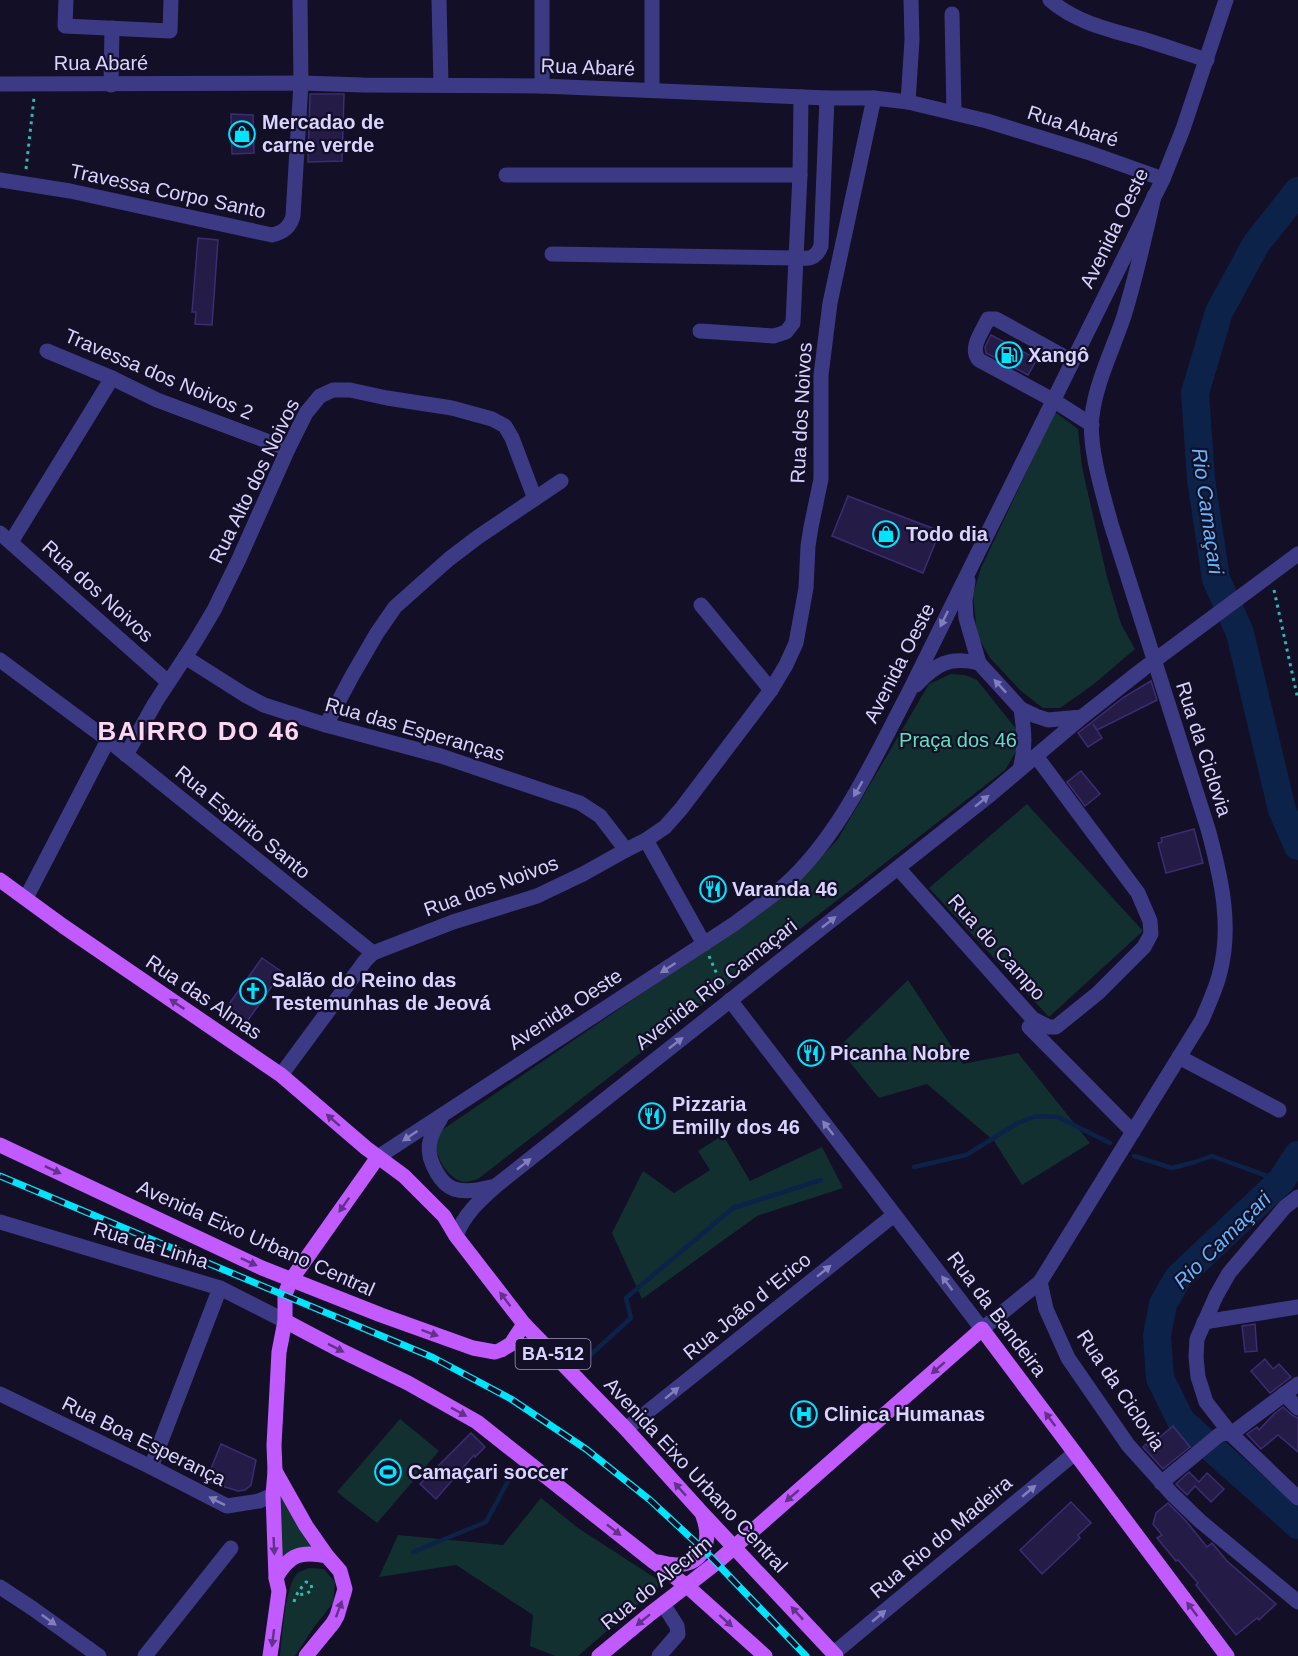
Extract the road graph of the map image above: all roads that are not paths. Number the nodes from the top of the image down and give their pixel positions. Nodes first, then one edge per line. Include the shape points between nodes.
1 (66, 0) edge
2 (171, 0) edge
3 (300, 0) edge
4 (439, 0) edge
5 (542, 0) edge
6 (652, 0) edge
7 (911, 0) edge
8 (1050, 0) edge
9 (1226, 0) edge
10 (952, 14) dead end
11 (112, 28) junction
12 (1207, 60) junction
13 (301, 83) junction
14 (0, 84) edge
15 (111, 85) junction
16 (441, 85) junction
17 (542, 86) junction
18 (652, 90) junction
19 (801, 97) junction
20 (827, 98) junction
21 (874, 98) junction
22 (908, 102) junction
23 (954, 113) junction
24 (506, 175) dead end
25 (800, 175) junction
26 (1162, 179) junction
27 (0, 180) edge
28 (1154, 196) junction
29 (552, 254) dead end
30 (796, 258) junction
31 (700, 331) dead end
32 (47, 351) dead end
33 (1072, 361) junction
34 (112, 378) junction
35 (1053, 400) junction
36 (1092, 425) junction
37 (288, 449) junction
38 (561, 481) dead end
39 (535, 499) junction
40 (6, 537) edge
41 (1298, 554) edge
42 (970, 567) junction
43 (701, 605) dead end
44 (185, 657) junction
45 (0, 660) edge
46 (1154, 660) junction
47 (979, 663) junction
48 (168, 682) junction
49 (771, 690) junction
50 (908, 694) junction
51 (1021, 709) junction
52 (1082, 717) junction
53 (326, 725) junction
54 (108, 741) junction
55 (126, 755) junction
56 (1036, 756) junction
57 (1020, 769) junction
58 (646, 840) junction
59 (626, 850) junction
60 (898, 868) junction
61 (0, 880) edge
62 (26, 898) junction
63 (704, 944) junction
64 (373, 953) junction
65 (730, 1000) junction
66 (1029, 1027) dead end
67 (1179, 1057) junction
68 (281, 1075) junction
69 (1279, 1110) dead end
70 (445, 1113) junction
71 (1133, 1132) junction
72 (0, 1146) edge
73 (378, 1157) junction
74 (497, 1185) junction
75 (1298, 1197) edge
76 (894, 1215) junction
77 (0, 1222) edge
78 (456, 1236) junction
79 (291, 1280) junction
80 (1040, 1282) junction
81 (220, 1288) junction
82 (1298, 1307) edge
83 (285, 1321) junction
84 (1204, 1322) junction
85 (524, 1324) junction
86 (982, 1329) junction
87 (1298, 1384) edge
88 (0, 1394) edge
89 (1284, 1394) junction
90 (1298, 1408) edge
91 (626, 1429) junction
92 (1225, 1435) junction
93 (1075, 1453) junction
94 (151, 1467) junction
95 (275, 1471) junction
96 (1161, 1483) junction
97 (273, 1495) junction
98 (1298, 1498) edge
99 (702, 1513) junction
100 (734, 1547) junction
101 (231, 1548) dead end
102 (327, 1556) junction
103 (654, 1562) junction
104 (276, 1578) junction
105 (687, 1586) junction
106 (0, 1587) edge
107 (1298, 1602) edge
108 (663, 1604) junction
109 (835, 1655) edge
110 (99, 1656) edge
111 (144, 1656) edge
112 (270, 1656) edge
113 (306, 1656) edge
114 (599, 1656) edge
115 (659, 1656) edge
116 (765, 1656) edge
117 (1227, 1656) edge

1 - 11 street via 65,26
2 - 11 street via 170,31
3 - 13 street, Travessa Corpo Santo
4 - 16 street
5 - 17 street
6 - 18 street
7 - 22 street
8 - 12 street via 1082,20
9 - 12 street, Avenida Oeste
10 - 23 street
11 - 15 street
12 - 26 street, Avenida Oeste
13 - 15 street, Rua Abaré
13 - 16 street, Rua Abaré
13 - 27 street, Travessa Corpo Santo via 293,216 281,232 272,235 70,191
14 - 15 street, Rua Abaré
16 - 17 street, Rua Abaré
17 - 18 street, Rua Abaré
18 - 19 street, Rua Abaré
19 - 20 street, Rua Abaré
19 - 25 street
20 - 21 street, Rua Abaré
20 - 30 street via 821,246 812,258
21 - 22 street, Rua Abaré
21 - 49 street, Rua dos Noivos via 830,303 821,375 821,479 809,537 800,627 786,665
22 - 23 street, Rua Abaré
23 - 26 street, Rua Abaré via 1039,136
24 - 25 street
25 - 30 street
26 - 28 street, Avenida Oeste
28 - 33 street, Avenida Oeste
28 - 36 street, Rua da Ciclovia via 1127,304 1096,395
29 - 30 street
30 - 31 street via 793,323 786,332 774,336
32 - 34 street, Travessa dos Noivos 2
33 - 35 street, Avenida Oeste
33 - 35 street via 996,319 988,319 975,347 979,360
34 - 37 street, Travessa dos Noivos 2 via 157,400
34 - 40 street
35 - 36 street
35 - 42 street, Avenida Oeste
36 - 46 street, Rua da Ciclovia via 1108,514
37 - 39 street, Rua Alto dos Noivos via 310,406 333,390 452,408 505,426
37 - 44 street, Rua Alto dos Noivos via 214,610
38 - 39 street
39 - 53 street via 449,559 396,607 352,675
40 - 48 street, Rua dos Noivos
41 - 46 street, Avenida Rio Camaçari
42 - 47 street via 966,618
42 -> 50 street, Avenida Oeste
43 - 49 street
44 - 48 street, Rua Alto dos Noivos
44 - 53 street, Rua das Esperanças via 264,705
45 - 54 street, Rua Espirito Santo
46 - 52 street, Avenida Rio Camaçari
46 - 67 street, Rua da Ciclovia via 1219,868 1226,927 1212,997 1203,1020
47 - 50 street via 964,660 939,665
51 -> 47 street
48 - 55 street, Rua Alto dos Noivos
49 - 58 street, Rua dos Noivos via 681,809
50 -> 63 street, Avenida Oeste via 849,803 811,857 785,885
51 - 52 street via 1048,720
51 - 57 street via 1024,753
52 - 56 street, Avenida Rio Camaçari
53 - 59 street, Rua das Esperanças via 441,756 580,803 600,816
54 - 55 street, Rua Espirito Santo
54 - 62 street
55 - 64 street, Rua Espirito Santo
56 - 57 street, Avenida Rio Camaçari
56 - 60 street, Rua do Campo via 1138,893 1150,921 1151,934 1144,946 1073,1015 1056,1027 1033,1019
60 -> 57 street, Avenida Rio Camaçari
58 - 59 street, Rua dos Noivos
58 - 63 street
59 - 64 street, Rua dos Noivos via 537,896 453,922
65 -> 60 street, Avenida Rio Camaçari
61 - 62 main road, Rua das Almas
68 -> 62 main road, Rua das Almas
63 -> 70 street, Avenida Oeste
64 - 68 street, Rua dos Noivos
74 -> 65 street, Avenida Rio Camaçari
76 -> 65 street, Rua da Bandeira
66 - 71 street
67 - 69 street
67 - 71 street, Rua da Ciclovia
73 -> 68 main road, Rua das Almas
70 -> 73 street, Avenida Oeste
70 - 74 street via 428,1145 439,1176 454,1189 472,1191
71 - 80 street, Rua da Ciclovia
72 -> 79 main road, Avenida Eixo Urbano Central
73 - 78 main road, Avenida Eixo Urbano Central / BA-512 via 402,1174 444,1216
73 -> 79 main road
74 - 78 street, Avenida Rio Camaçari via 463,1220
75 - 84 street via 1229,1273
86 -> 76 street, Rua da Bandeira
91 -> 76 street, Rua João d 'Erico
77 - 81 street, Rua da Linha
85 -> 78 main road, Avenida Eixo Urbano Central / BA-512
79 - 83 main road via 285,1294
79 -> 85 main road, Avenida Eixo Urbano Central via 486,1352 511,1344
80 - 86 street, Rua da Ciclovia
80 - 96 street, Rua da Ciclovia via 1046,1309 1068,1358 1128,1445
81 - 83 street, Rua da Linha
81 - 94 street
82 - 84 street
83 - 95 main road via 279,1352
83 -> 103 main road via 477,1422
84 - 92 street via 1197,1339 1198,1377 1206,1402
85 - 91 main road, Avenida Eixo Urbano Central / BA-512
93 -> 86 main road, Rua da Bandeira
86 -> 100 main road, Rua do Alecrim
87 - 89 street
88 - 94 street, Rua Boa Esperança
89 - 90 street
89 - 92 street
99 -> 91 main road, Avenida Eixo Urbano Central / BA-512
92 - 96 street
92 - 98 street
109 -> 93 street, Rua Rio do Madeira
117 -> 93 main road, Rua da Bandeira
97 -> 94 street, Rua Boa Esperança via 227,1506
95 - 97 main road
95 - 102 main road
96 - 107 street, Rua da Ciclovia via 1200,1521
97 -> 104 main road
99 - 100 main road, Avenida Eixo Urbano Central / BA-512
99 - 103 main road via 707,1539 704,1550 694,1561 675,1565
100 - 105 main road, Rua do Alecrim
109 -> 100 main road, Avenida Eixo Urbano Central / BA-512
101 - 111 street
102 - 104 main road via 299,1554 285,1563
113 -> 102 main road via 338,1616 345,1589 343,1577
103 - 105 main road
104 -> 112 main road via 279,1591
105 - 108 main road, Rua do Alecrim
105 -> 116 main road
106 -> 110 street
108 -> 114 main road, Rua do Alecrim
108 - 115 street via 678,1634

